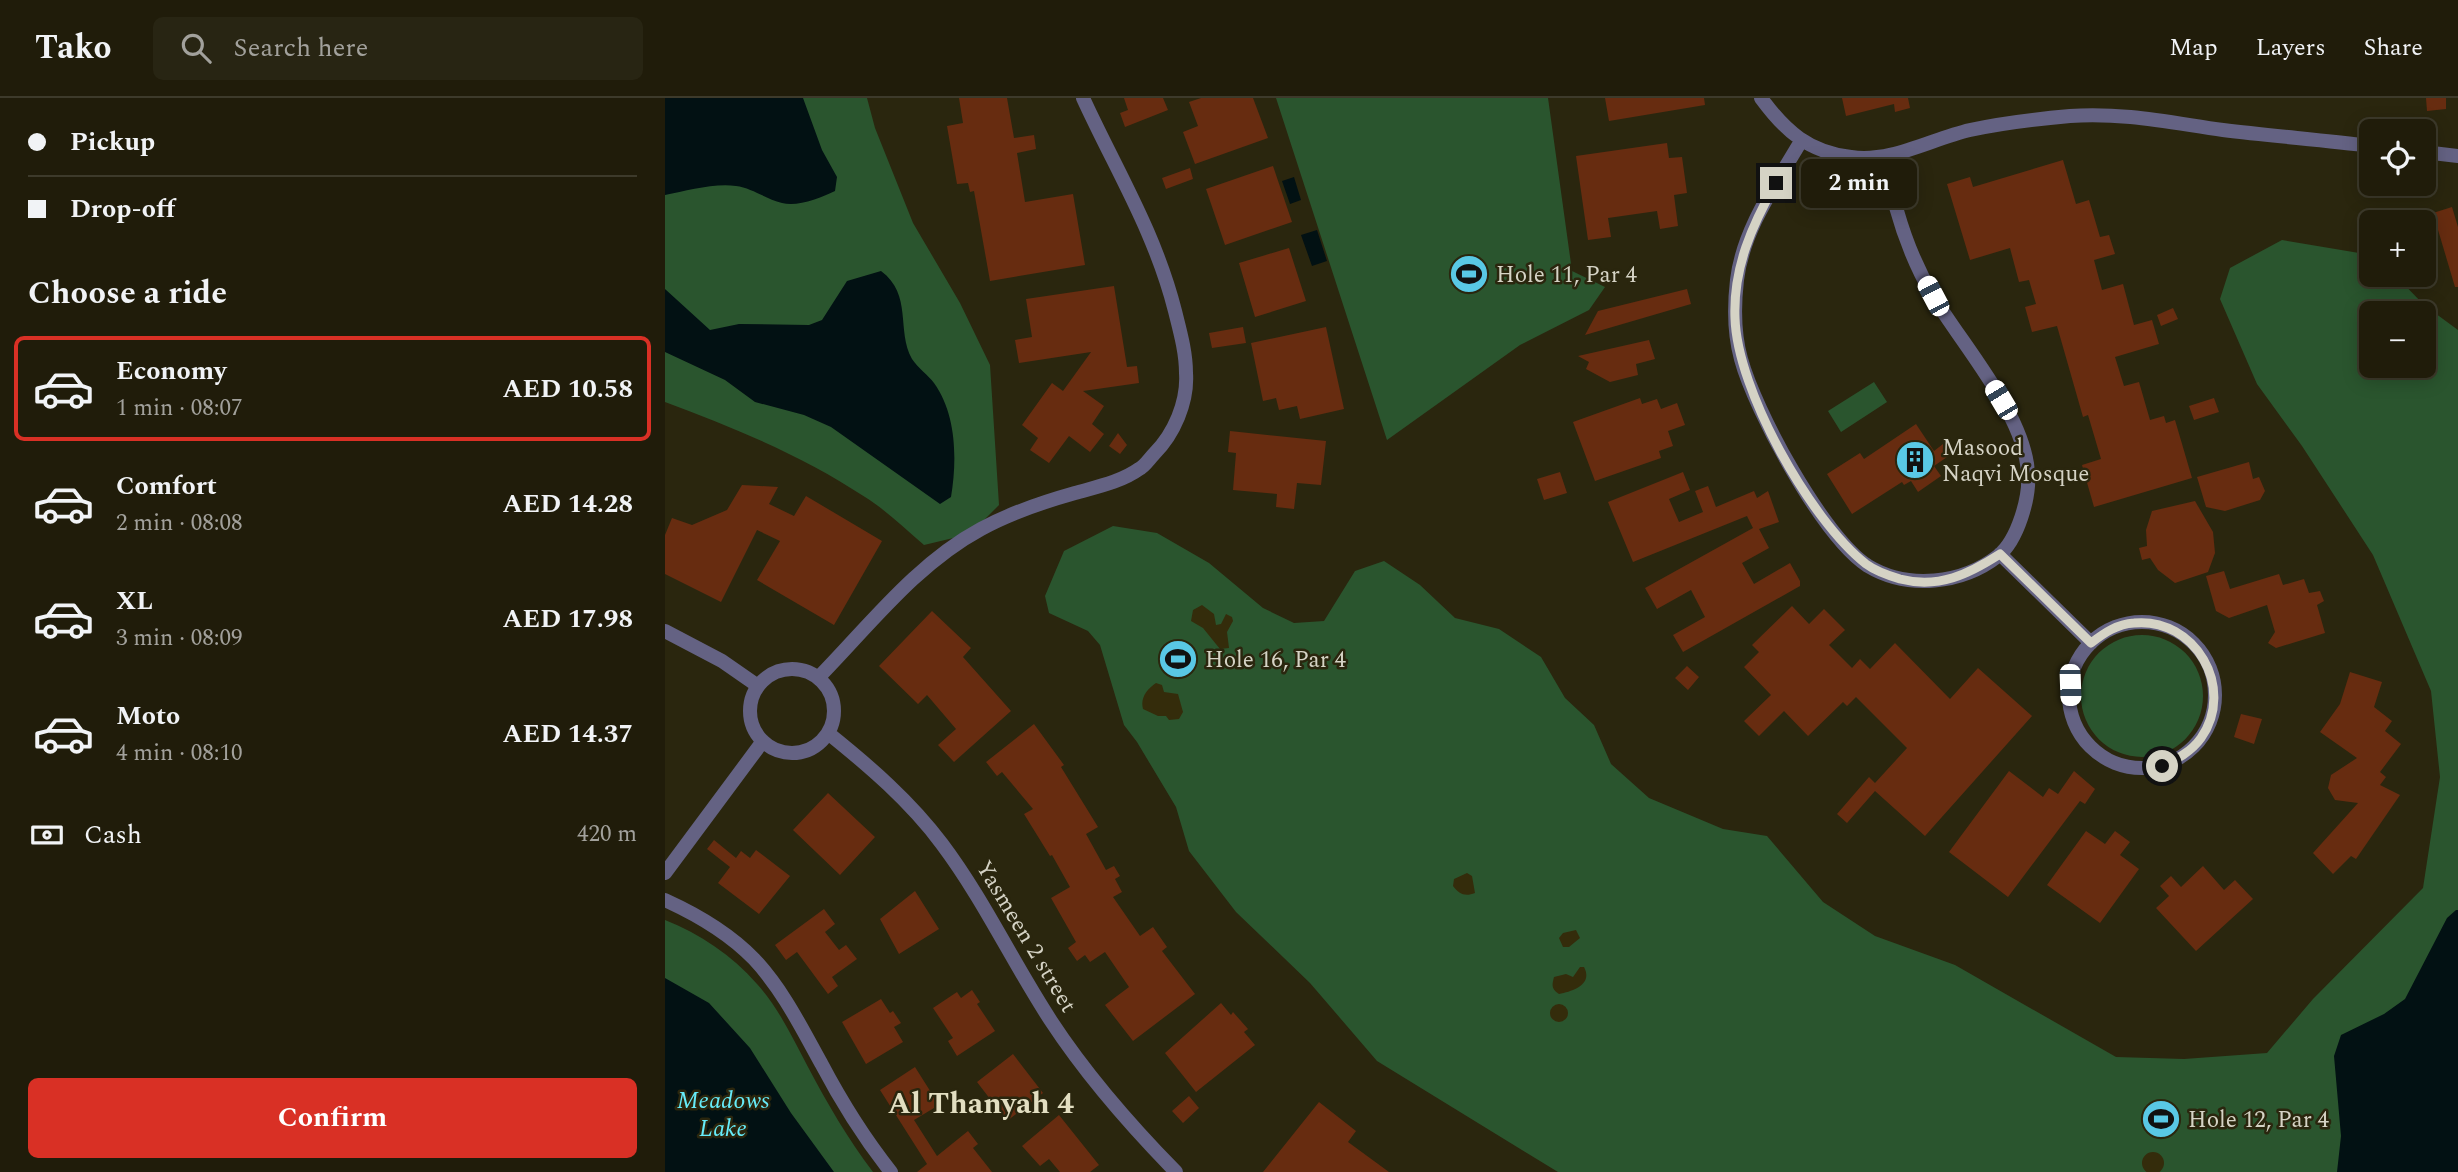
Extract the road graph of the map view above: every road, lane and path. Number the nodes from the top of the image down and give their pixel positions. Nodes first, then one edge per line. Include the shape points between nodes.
1 (1083, 98) edge
2 (1762, 98) edge
3 (1801, 141) junction
4 (2359, 145) edge
5 (2436, 153) edge
6 (1885, 156) junction
7 (2458, 156) edge
8 (2000, 554) junction
9 (665, 631) edge
10 (2091, 643) junction
11 (818, 678) junction
12 (758, 686) junction
13 (828, 733) junction
14 (763, 741) junction
15 (665, 873) edge
16 (665, 900) edge
17 (891, 1172) edge
18 (1177, 1172) edge

1 - 11 street via 1138,207 1171,295 1187,375 1181,411 1165,443 1139,470 1006,517 935,560
2 - 3 street via 1779,122
3 - 6 street via 1826,153 1854,158
3 - 8 street via 1747,240 1737,279 1735,319 1741,359 1754,397 1816,508 1868,565 1901,579 1936,582 1971,573
4 - 6 street via 2126,116 2073,116 1968,131
5 - 7 street
6 - 8 street via 1901,229 1915,263 2023,445 2028,473 2026,503
8 - 10 street
9 - 12 street
10 - 10 street via 2077,662 2070,685 2070,709 2079,732 2094,751 2115,764 2138,769 2162,766 2184,756 2201,739 2212,718 2213,682 2198,649 2180,633 2158,624 2134,622 2110,629
11 - 12 street via 786,669
11 - 13 street via 832,698
12 - 14 street via 751,720
13 - 14 street via 813,747 792,753
13 - 18 street, Yasmeen 2 street via 906,802 940,842 1081,1065
14 - 15 street
16 - 17 street via 724,933 754,958

